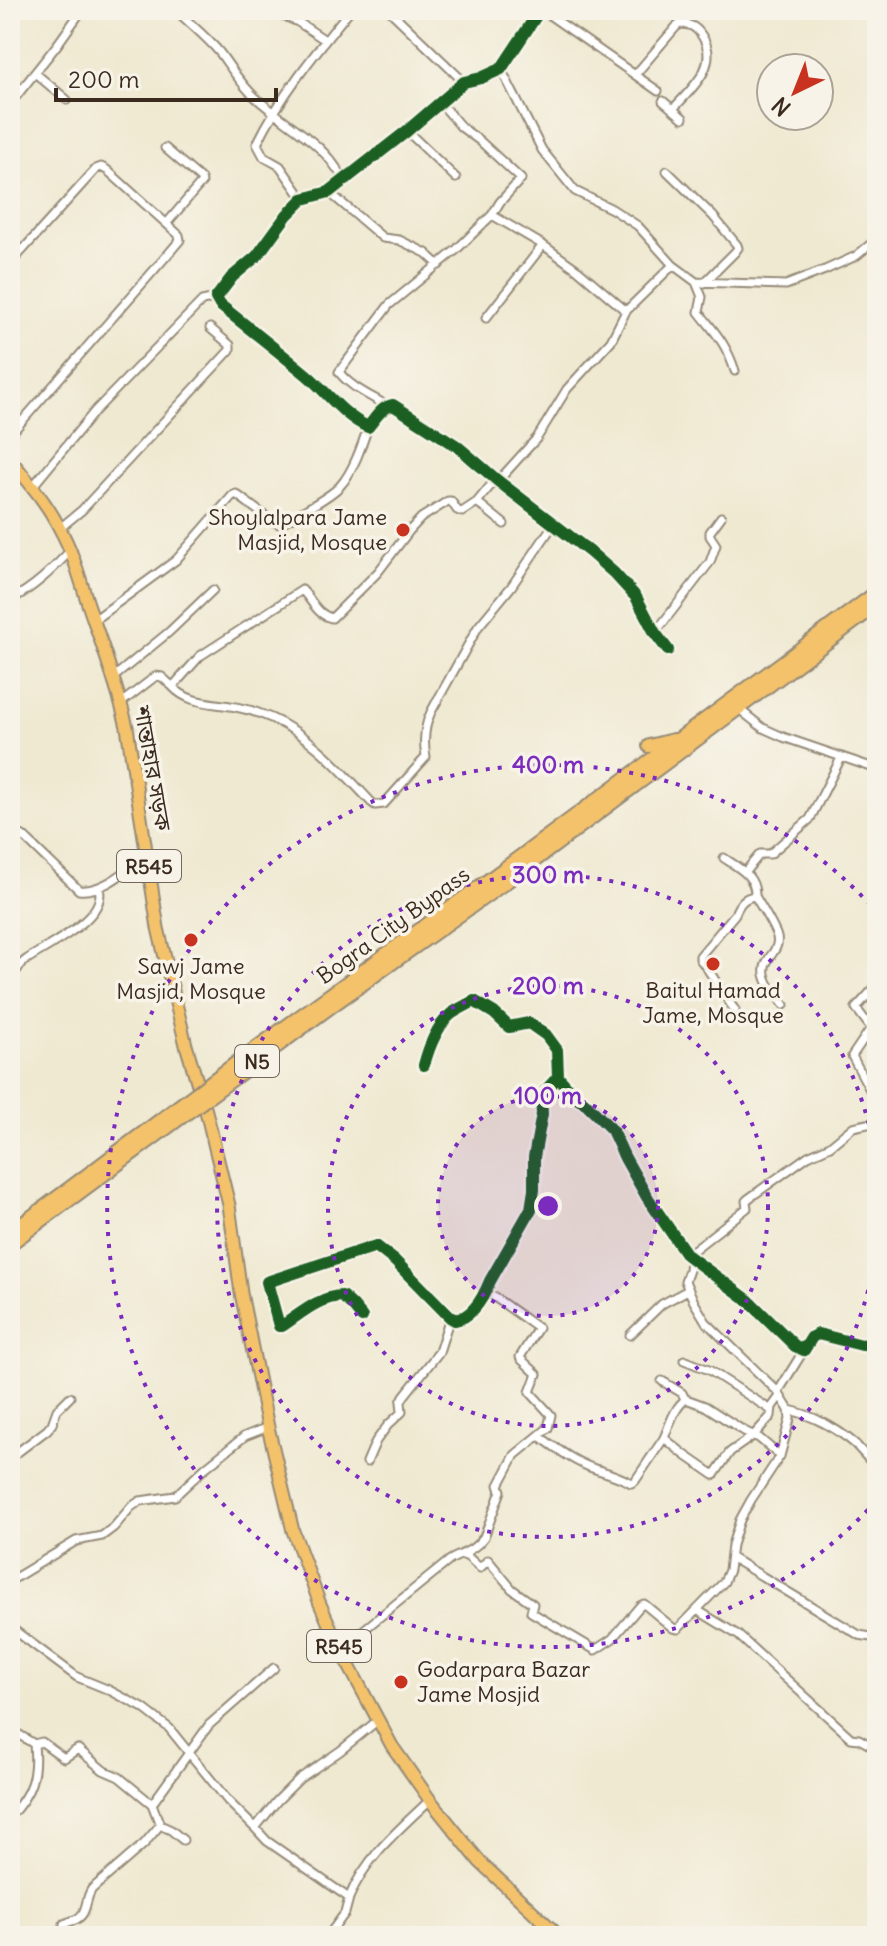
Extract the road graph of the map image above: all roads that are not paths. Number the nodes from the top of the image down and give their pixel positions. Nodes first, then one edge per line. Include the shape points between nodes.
1 (176, 10) edge
2 (252, 10) edge
3 (350, 10) edge
4 (389, 10) edge
5 (541, 10) edge
6 (80, 11) edge
7 (325, 40) junction
8 (501, 69) junction
9 (35, 73) junction
10 (635, 75) junction
11 (464, 82) junction
12 (658, 91) dead end
13 (67, 100) dead end
14 (663, 101) dead end
15 (440, 102) junction
16 (10, 104) edge
17 (673, 109) junction
18 (274, 112) junction
19 (683, 118) dead end
20 (407, 131) junction
21 (165, 148) dead end
22 (667, 171) dead end
23 (456, 178) dead end
24 (344, 180) junction
25 (329, 192) junction
26 (303, 199) junction
27 (492, 215) junction
28 (167, 223) junction
29 (877, 239) edge
30 (543, 245) junction
31 (10, 264) edge
32 (439, 265) junction
33 (673, 265) junction
34 (700, 283) junction
35 (216, 298) junction
36 (626, 311) junction
37 (486, 318) dead end
38 (210, 328) dead end
39 (735, 371) dead end
40 (387, 406) junction
41 (368, 427) junction
42 (10, 435) edge
43 (10, 459) edge
44 (497, 480) junction
45 (33, 486) junction
46 (477, 502) junction
47 (721, 517) dead end
48 (504, 524) dead end
49 (553, 525) junction
50 (60, 528) junction
51 (70, 551) junction
52 (213, 590) dead end
53 (877, 592) edge
54 (10, 600) edge
55 (877, 605) edge
56 (94, 620) junction
57 (655, 633) junction
58 (668, 650) dead end
59 (114, 677) junction
60 (172, 686) junction
61 (121, 703) junction
62 (744, 713) dead end
63 (680, 738) junction
64 (649, 746) dead end
65 (841, 758) junction
66 (877, 769) edge
67 (10, 830) edge
68 (148, 855) junction
69 (724, 858) dead end
70 (745, 872) junction
71 (502, 877) junction
72 (99, 888) junction
73 (755, 896) junction
74 (10, 980) edge
75 (877, 985) edge
76 (784, 1005) dead end
77 (735, 1010) dead end
78 (424, 1065) dead end
79 (558, 1077) junction
80 (877, 1103) edge
81 (877, 1122) edge
82 (10, 1233) edge
83 (10, 1244) edge
84 (689, 1256) junction
85 (688, 1290) junction
86 (486, 1291) junction
87 (362, 1317) dead end
88 (450, 1317) junction
89 (630, 1335) dead end
90 (877, 1337) edge
91 (804, 1350) junction
92 (684, 1360) dead end
93 (662, 1381) dead end
94 (779, 1394) junction
95 (70, 1397) dead end
96 (685, 1399) junction
97 (771, 1410) junction
98 (789, 1410) junction
99 (268, 1427) junction
100 (539, 1436) junction
101 (753, 1436) junction
102 (664, 1438) junction
103 (780, 1456) junction
104 (10, 1458) edge
105 (367, 1462) dead end
106 (877, 1468) edge
107 (463, 1555) junction
108 (732, 1558) junction
109 (10, 1581) edge
110 (697, 1610) junction
111 (10, 1627) edge
112 (877, 1638) edge
113 (340, 1649) junction
114 (274, 1668) dead end
115 (377, 1721) junction
116 (10, 1729) edge
117 (34, 1744) junction
118 (877, 1749) edge
119 (190, 1753) junction
120 (430, 1800) junction
121 (152, 1804) junction
122 (10, 1816) edge
123 (160, 1825) junction
124 (255, 1828) junction
125 (183, 1840) dead end
126 (349, 1898) junction
127 (64, 1936) edge
128 (328, 1936) edge
129 (559, 1936) edge

1 - 18 street via 253,96
2 - 7 street via 275,12
3 - 7 street
4 - 11 street
5 - 8 street
5 - 10 street
6 - 9 street
7 - 18 street
8 - 11 street
8 - 33 street via 542,150 575,191 638,226
9 - 13 street
9 - 16 street
10 - 12 street
10 - 17 street via 676,27 693,26 709,51 708,64
11 - 15 street
14 - 17 street
15 - 20 street
15 - 27 street via 521,179
17 - 19 street
18 - 24 street via 312,139
18 - 26 street via 257,144
20 - 23 street
20 - 24 street
21 - 28 street via 202,182
22 - 34 street via 738,248
24 - 25 street
25 - 26 street
25 - 32 street via 383,238 426,253
26 - 35 street
27 - 30 street
27 - 32 street
28 - 31 street via 101,167
28 - 42 street via 180,240
29 - 34 street via 856,256 786,285
30 - 36 street
30 - 37 street
32 - 40 street via 389,305 339,372
33 - 34 street
33 - 36 street
34 - 39 street via 699,312 717,331
35 - 41 street
35 - 45 street via 202,301 95,411
36 - 44 street via 611,341 567,389 537,438
38 - 50 street via 230,350
40 - 41 street
40 - 44 street via 457,446
41 - 56 street via 342,485 331,493 279,524 232,496 176,560
43 - 45 main road, শান্তাহার সড়ক / R545
44 - 46 street
44 - 49 street
45 - 50 main road, শান্তাহার সড়ক / R545
46 - 48 street
46 - 60 street via 462,512 448,501 421,518 332,618 316,609 302,590 200,656
47 - 57 street via 710,532 716,545 710,562
49 - 57 street via 614,573 636,597
49 - 60 street via 478,627 431,712 425,724 426,757 384,804 371,802 320,749 283,724 238,707 189,699
50 - 51 main road, শান্তাহার সড়ক / R545
51 - 54 street
51 - 56 main road, শান্তাহার সড়ক / R545
52 - 59 street
53 - 63 highway, Bogra City Bypass / N5
55 - 71 highway, Bogra City Bypass / N5
56 - 59 main road, শান্তাহার সড়ক / R545
57 - 58 street
59 - 61 main road, শান্তাহার সড়ক / R545
60 - 61 street via 156,676
61 - 68 main road, শান্তাহার সড়ক / R545
62 - 65 street via 763,728
63 - 64 highway
63 - 71 highway, Bogra City Bypass / N5
65 - 66 street
65 - 70 street via 810,819 770,854 760,854
67 - 72 street via 23,836 79,890
68 - 72 street
68 - 99 main road, শান্তাহার সড়ক / R545 via 162,942 228,1201
69 - 70 street
70 - 73 street
71 - 82 highway, Bogra City Bypass / N5, bridge via 252,1051
71 - 83 highway, Bogra City Bypass / N5, bridge
72 - 74 street via 95,909 72,932 23,962
73 - 76 street via 777,937 764,973
73 - 77 street via 746,898 700,956
75 - 80 street via 856,1008 871,1028 852,1056
78 - 79 street via 441,1027 474,1001 509,1027 529,1023 546,1035 557,1050
79 - 84 street via 612,1130 647,1197
79 - 86 street via 541,1097 531,1209
81 - 84 street via 853,1127 775,1179
84 - 85 street
84 - 91 street
85 - 89 street via 662,1304
85 - 94 street via 706,1322
86 - 88 street via 468,1316
86 - 100 street via 538,1328 520,1357 537,1374 530,1392 551,1415
87 - 88 street via 342,1296 334,1296 279,1326 267,1282 376,1246
88 - 105 street via 439,1352 404,1396 402,1412 376,1441
90 - 91 street via 862,1345 818,1334
91 - 94 street
92 - 97 street
93 - 96 street
94 - 97 street
94 - 98 street
95 - 104 street via 47,1430
96 - 101 street
96 - 102 street
97 - 101 street
98 - 103 street
98 - 106 street via 827,1425
99 - 109 street via 245,1436 175,1496 140,1501 102,1536 76,1541
99 - 113 main road, R545 via 293,1531
100 - 102 street via 563,1454 631,1483
100 - 107 street via 512,1460 484,1537
101 - 102 street via 730,1452 714,1475
101 - 103 street
103 - 108 street via 740,1520
107 - 110 street via 480,1568 488,1560 533,1604 531,1612 595,1650 644,1604 678,1629
107 - 113 street
108 - 110 street via 724,1582
108 - 112 street via 859,1635
110 - 118 street via 738,1635 851,1738
111 - 119 street via 77,1677 143,1708
113 - 115 main road, R545
114 - 119 street via 209,1725
115 - 120 main road, R545
115 - 124 street via 299,1779
116 - 117 street
117 - 121 street via 42,1742 64,1758 82,1751
117 - 122 street via 33,1780
119 - 121 street
119 - 124 street
120 - 126 street via 371,1861
120 - 129 main road, R545 via 480,1862
121 - 123 street
123 - 125 street
123 - 127 street via 92,1889 81,1917 64,1924
124 - 126 street
126 - 128 street

